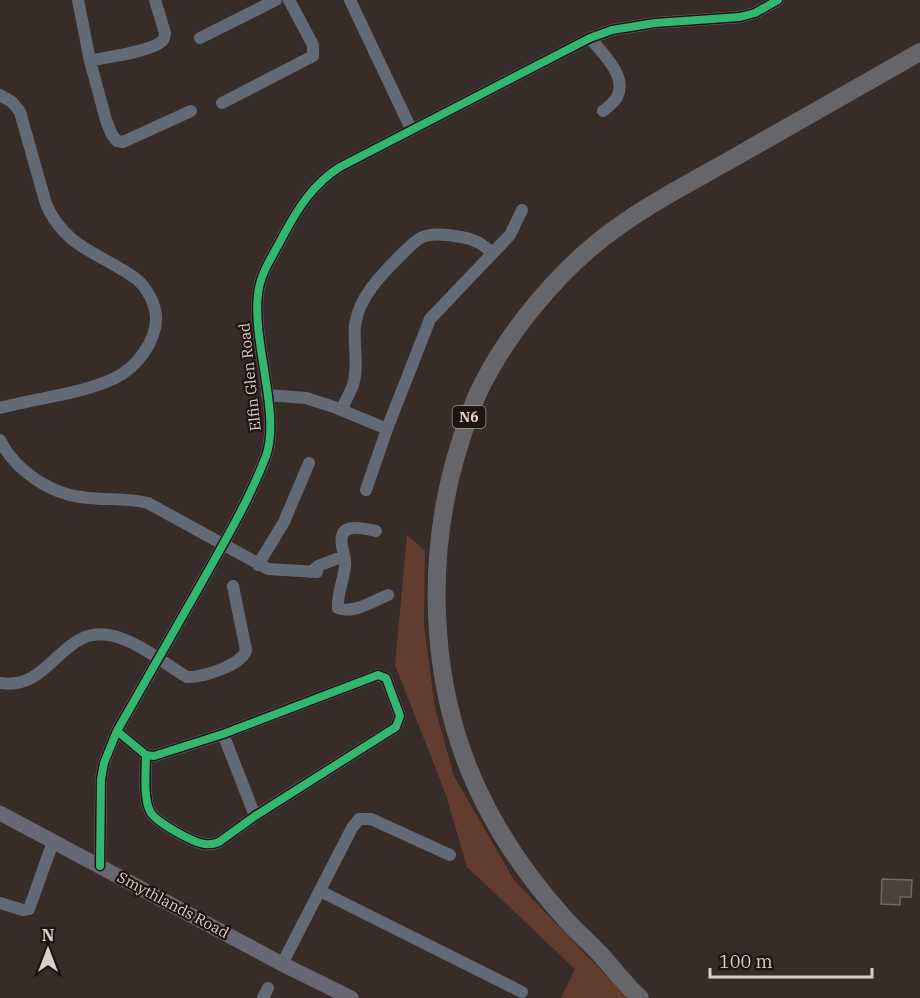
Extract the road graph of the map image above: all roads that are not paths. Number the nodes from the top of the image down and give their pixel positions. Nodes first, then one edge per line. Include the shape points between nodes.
1 (155, 0) edge
2 (289, 0) edge
3 (350, 0) edge
4 (778, 0) edge
5 (83, 1) edge
6 (272, 1) edge
7 (200, 38) dead end
8 (590, 38) junction
9 (920, 52) edge
10 (90, 61) junction
11 (0, 95) edge
12 (222, 103) dead end
13 (191, 111) dead end
14 (603, 111) dead end
15 (411, 129) junction
16 (522, 210) dead end
17 (492, 254) junction
18 (267, 395) junction
19 (0, 408) edge
20 (341, 410) junction
21 (387, 429) junction
22 (0, 440) edge
23 (309, 463) dead end
24 (366, 490) dead end
25 (376, 531) dead end
26 (223, 545) junction
27 (344, 556) junction
28 (258, 565) junction
29 (233, 586) dead end
30 (388, 595) dead end
31 (158, 659) junction
32 (0, 683) edge
33 (117, 731) junction
34 (223, 734) junction
35 (146, 755) junction
36 (0, 813) edge
37 (255, 816) junction
38 (53, 842) junction
39 (450, 855) dead end
40 (100, 866) junction
41 (320, 891) junction
42 (0, 903) edge
43 (604, 958) junction
44 (282, 964) junction
45 (522, 992) dead end
46 (351, 998) edge
47 (640, 998) edge
48 (651, 998) edge

1 - 10 street via 165,33 161,42
2 - 12 street via 313,45 312,56
3 - 15 street
4 - 8 street, Elfin Glen Road via 740,17 655,23
5 - 10 street
6 - 7 street
8 - 14 street via 614,68 619,87 615,100
8 - 15 street, Elfin Glen Road
9 - 43 highway, N6 via 691,182 595,244 568,268 507,344 483,382 466,423 444,505 438,561 437,623 448,705 473,778 502,834 529,876
10 - 13 street via 106,120 117,141 123,142
11 - 19 street via 20,112 51,217 80,247 136,279 156,308 156,327 133,365 116,377 98,385
15 - 18 street, Elfin Glen Road via 325,176 295,214 263,274 258,293 257,329
16 - 17 street via 510,235
17 - 20 street via 475,240 428,234 420,237 378,278 360,309 353,384
17 - 21 street via 430,319
18 - 20 street via 306,398
18 - 26 street, Elfin Glen Road via 267,453
20 - 21 street
21 - 24 street
22 - 26 street via 11,457 50,488 68,496 148,503
23 - 28 street via 284,522
25 - 27 street via 354,527 345,531 341,538
26 - 28 street
26 - 31 street, Elfin Glen Road
27 - 28 street via 318,566 314,572
27 - 30 street via 338,608 352,609
29 - 31 street via 245,639 242,660 202,676 187,677
31 - 32 street via 115,636 89,635 72,644 33,679
31 - 33 street, Elfin Glen Road
33 - 35 street
33 - 40 street, Elfin Glen Road via 101,779
34 - 35 street
34 - 37 street
34 - 37 street via 373,676 382,675 390,688 400,716 396,726
35 - 37 street via 147,803 161,823 207,845 219,842
36 - 38 main road, Smythlands Road
38 - 40 main road, Smythlands Road
38 - 42 street via 29,909
39 - 41 street via 371,819 359,819
40 - 44 main road, Smythlands Road
41 - 44 street
41 - 45 street
43 - 47 highway, N6
43 - 48 highway, N6 via 616,964
44 - 46 main road, Smythlands Road

